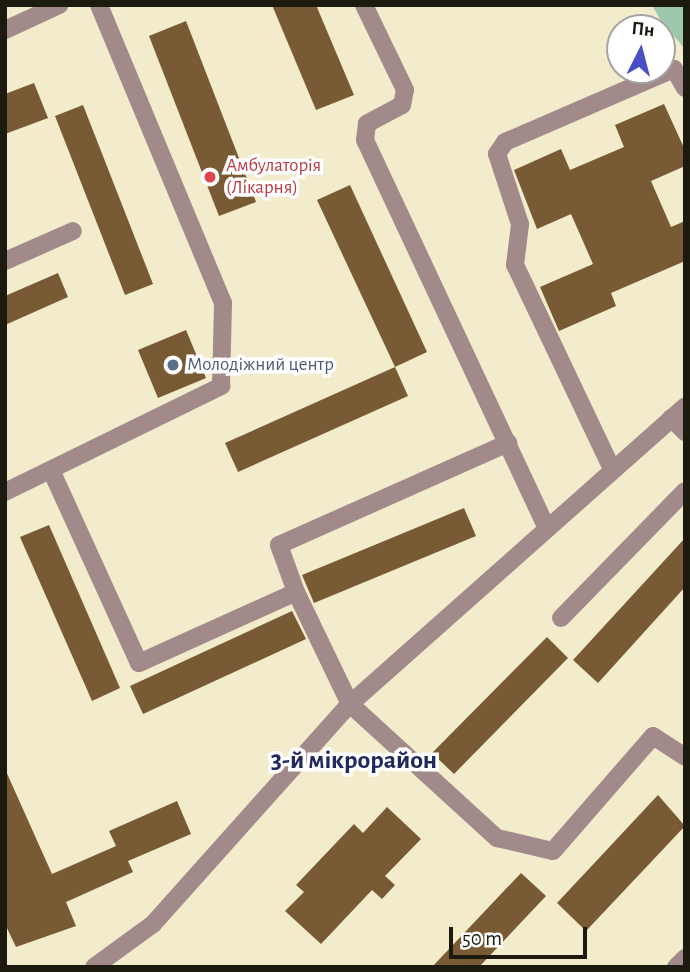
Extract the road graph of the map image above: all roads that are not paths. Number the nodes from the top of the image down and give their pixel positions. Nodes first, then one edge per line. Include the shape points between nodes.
1 (60, 5) edge
2 (99, 5) edge
3 (364, 5) edge
4 (5, 30) edge
5 (685, 88) edge
6 (74, 231) dead end
7 (5, 261) edge
8 (678, 413) edge
9 (685, 432) edge
10 (508, 443) junction
11 (51, 470) junction
12 (612, 470) junction
13 (5, 492) edge
14 (685, 492) edge
15 (545, 527) junction
16 (296, 592) junction
17 (561, 618) dead end
18 (350, 704) junction
19 (685, 757) edge
20 (685, 958) edge
21 (94, 967) edge
22 (676, 967) edge

1 - 4 street
2 - 11 street via 223,303 221,386
3 - 10 street via 405,90 402,106 367,124 365,140
5 - 12 street via 674,69 505,142 497,154 520,224 515,265
6 - 7 street
8 - 9 street
8 - 12 street
10 - 15 street
10 - 16 street via 279,545
11 - 13 street
11 - 16 street via 139,663
12 - 15 street
14 - 17 street
15 - 18 street
16 - 18 street
18 - 19 street via 498,838 554,852 653,736
18 - 21 street via 153,924
20 - 22 street

